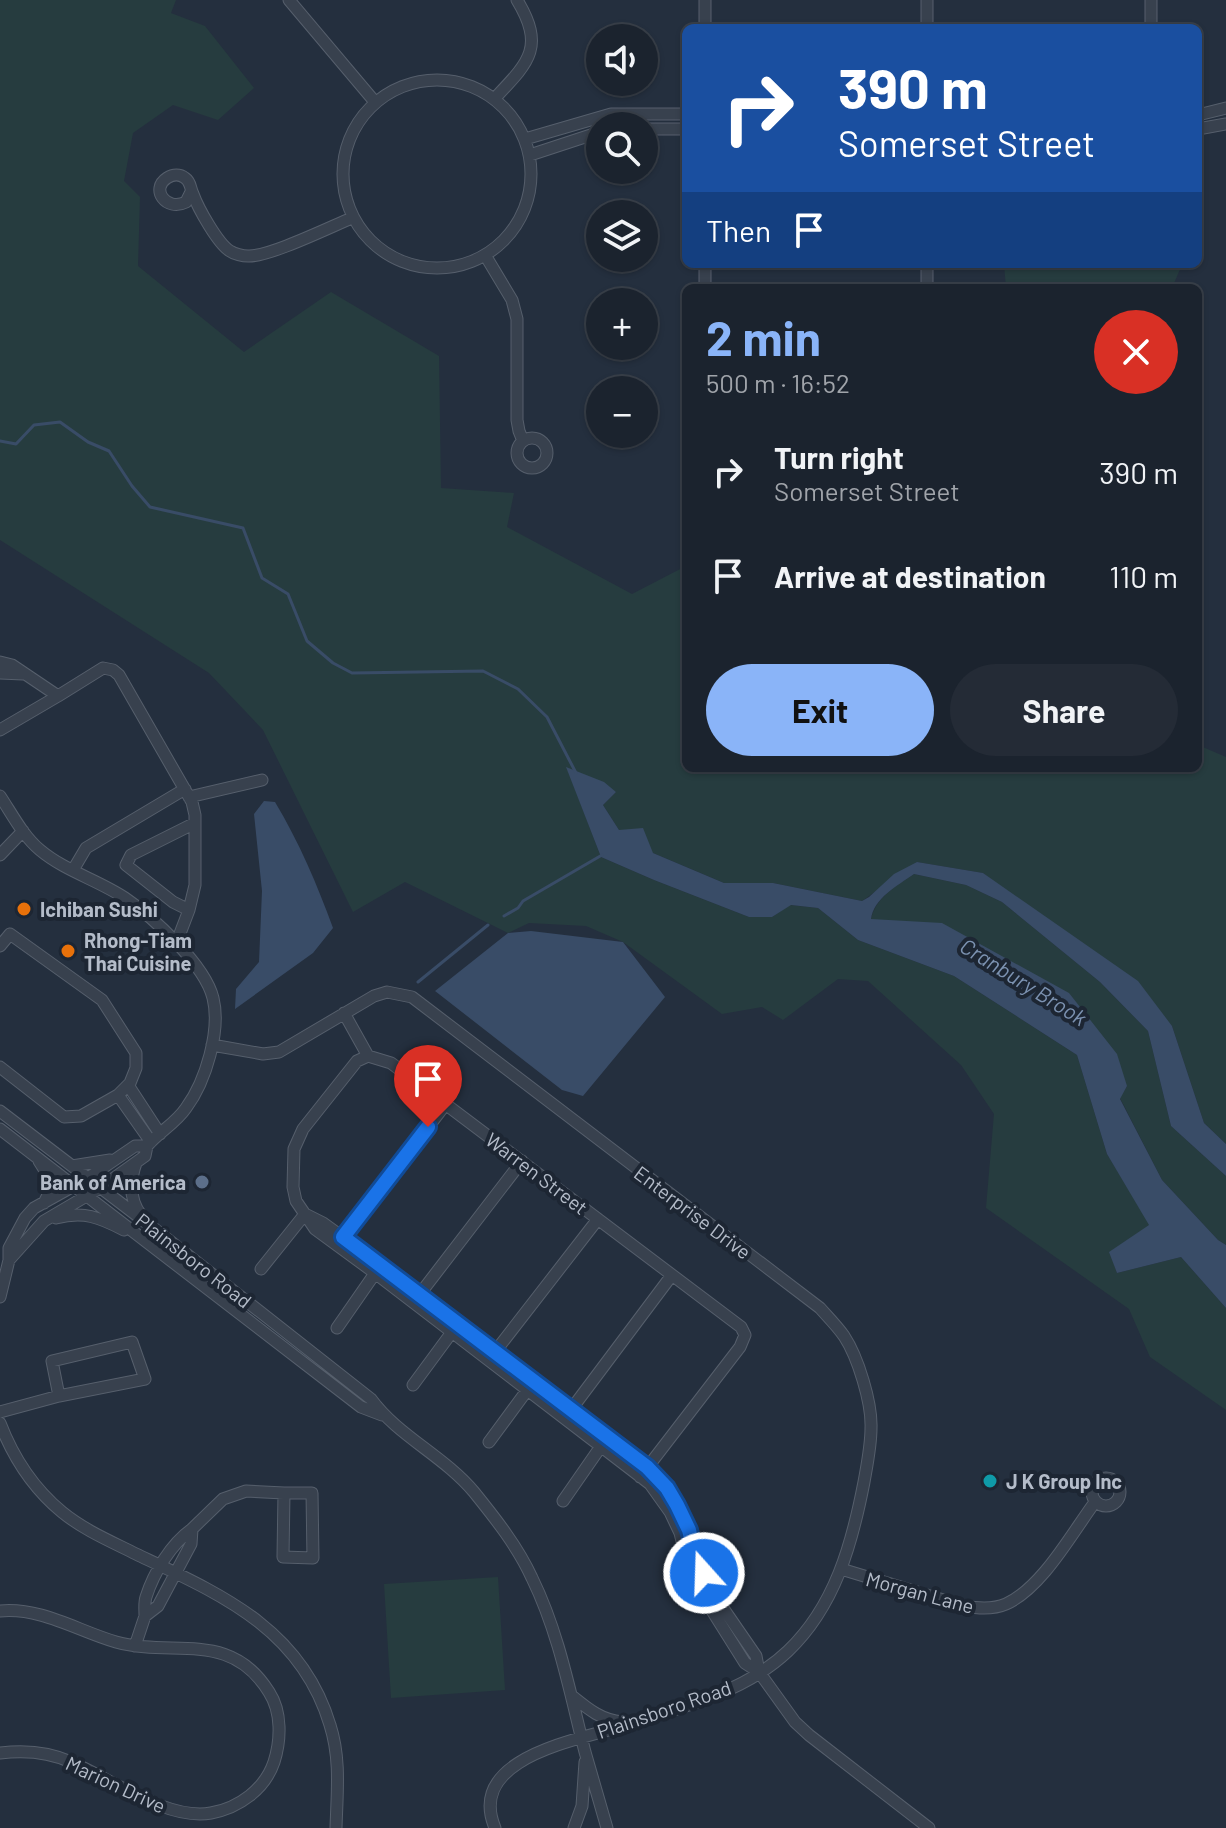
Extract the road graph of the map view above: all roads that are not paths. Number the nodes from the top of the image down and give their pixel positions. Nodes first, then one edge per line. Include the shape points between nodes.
1 (289, 0) edge
2 (517, 0) edge
3 (705, 0) edge
4 (927, 0) edge
5 (1151, 0) edge
6 (705, 24) edge
7 (927, 24) edge
8 (1151, 24) edge
9 (494, 99) junction
10 (375, 102) junction
11 (1226, 108) edge
12 (682, 114) edge
13 (1202, 114) edge
14 (1226, 124) edge
15 (1202, 128) edge
16 (658, 129) edge
17 (682, 129) edge
18 (586, 137) edge
19 (525, 139) junction
20 (530, 155) junction
21 (191, 192) dead end
22 (352, 218) junction
23 (485, 255) junction
24 (523, 441) dead end
25 (0, 662) edge
26 (0, 673) edge
27 (27, 674) junction
28 (58, 696) junction
29 (0, 730) edge
30 (262, 780) dead end
31 (187, 793) junction
32 (0, 796) edge
33 (195, 823) junction
34 (23, 831) junction
35 (0, 855) edge
36 (73, 870) junction
37 (189, 910) junction
38 (176, 944) junction
39 (0, 946) edge
40 (344, 1013) junction
41 (212, 1045) junction
42 (368, 1056) junction
43 (0, 1067) edge
44 (128, 1085) junction
45 (118, 1095) junction
46 (445, 1105) junction
47 (0, 1111) edge
48 (0, 1129) edge
49 (152, 1140) junction
50 (34, 1154) junction
51 (118, 1158) junction
52 (522, 1161) junction
53 (136, 1163) junction
54 (72, 1166) junction
55 (88, 1178) junction
56 (76, 1185) junction
57 (100, 1188) junction
58 (87, 1195) junction
59 (44, 1203) junction
60 (305, 1214) junction
61 (598, 1219) junction
62 (44, 1221) junction
63 (152, 1227) junction
64 (340, 1241) junction
65 (149, 1245) junction
66 (9, 1260) junction
67 (261, 1269) dead end
68 (378, 1269) junction
69 (672, 1275) junction
70 (0, 1297) edge
71 (416, 1298) junction
72 (337, 1328) dead end
73 (454, 1328) junction
74 (492, 1356) junction
75 (413, 1385) dead end
76 (531, 1386) junction
77 (59, 1396) junction
78 (0, 1412) edge
79 (568, 1414) junction
80 (383, 1415) junction
81 (0, 1423) edge
82 (489, 1442) dead end
83 (604, 1443) junction
84 (644, 1472) junction
85 (284, 1493) junction
86 (563, 1501) dead end
87 (1095, 1502) dead end
88 (192, 1529) junction
89 (161, 1566) junction
90 (841, 1569) junction
91 (176, 1574) junction
92 (0, 1611) edge
93 (145, 1616) junction
94 (135, 1646) junction
95 (759, 1672) junction
96 (572, 1696) junction
97 (630, 1723) junction
98 (582, 1738) junction
99 (0, 1753) edge
100 (586, 1753) junction
101 (336, 1828) edge
102 (495, 1828) edge
103 (574, 1828) edge
104 (607, 1828) edge
105 (929, 1828) edge

1 - 10 street
2 - 9 street via 531,28 529,57
3 - 6 street
4 - 7 street
5 - 8 street
9 - 10 street via 472,86 421,80
9 - 19 street
10 - 22 street via 358,121 342,168
11 - 13 street
12 - 19 street via 611,114
14 - 15 street
16 - 17 street
18 - 20 street
19 - 20 street
20 - 23 street via 531,184 523,212 508,237
21 - 22 street via 218,239 246,257
22 - 23 street via 371,242 396,260 426,268 457,266
23 - 24 street via 512,300 517,319 517,420
25 - 27 street
26 - 27 street
27 - 28 street
28 - 29 street
28 - 31 street via 103,668 113,670
30 - 31 street
31 - 33 street
31 - 36 street via 86,848
32 - 34 street
33 - 37 street via 195,885
33 - 37 street via 131,855 126,865
34 - 35 street
34 - 36 street via 40,850
36 - 38 street via 125,898
37 - 38 street
38 - 41 street via 213,995
39 - 44 street via 10,934 102,1000 136,1053
40 - 41 street, Enterprise Drive via 279,1052
40 - 42 street
40 - 90 street, Enterprise Drive via 387,992 412,997 820,1308 844,1337 860,1373 871,1426 857,1517
41 - 49 street via 189,1105
42 - 46 street, Warren Street via 391,1063
42 - 60 street via 357,1061 303,1129 294,1149 293,1187
43 - 45 street via 64,1117 81,1116
44 - 45 street
44 - 49 street
45 - 49 street
46 - 52 street, Warren Street
46 - 64 street
47 - 54 street, Plainsboro Road
48 - 50 street, Plainsboro Road
49 - 51 street
49 - 53 street
50 - 56 street, Plainsboro Road
50 - 59 street via 51,1180
51 - 54 street
51 - 55 street
52 - 61 street, Warren Street
52 - 71 street
53 - 57 street
53 - 63 street via 132,1194 137,1211
54 - 55 street, Plainsboro Road
55 - 56 street
55 - 57 street, Plainsboro Road
56 - 58 street, Plainsboro Road
56 - 59 street
57 - 58 street
57 - 63 street, Plainsboro Road
58 - 62 street
58 - 65 street, Plainsboro Road
59 - 66 street via 20,1225
60 - 64 street
60 - 67 street
61 - 69 street, Warren Street
61 - 74 street
62 - 65 street via 73,1214 95,1216
62 - 66 street
63 - 80 street, Plainsboro Road via 371,1399
64 - 68 street
65 - 80 street, Plainsboro Road via 361,1407
66 - 70 street
68 - 71 street
68 - 72 street
69 - 79 street
69 - 84 street, Warren Street via 745,1335
71 - 73 street
73 - 74 street
73 - 75 street
74 - 76 street
76 - 79 street
76 - 82 street
77 - 77 street via 145,1379 132,1342 52,1361
77 - 78 street
79 - 83 street
80 - 96 street, Plainsboro Road via 472,1490 506,1535 551,1619
81 - 89 street via 16,1459 62,1512
83 - 84 street
83 - 86 street
84 - 95 street via 667,1488 677,1505 714,1595 756,1656
85 - 85 street via 283,1557 313,1558 312,1493
85 - 88 street via 246,1491 223,1499
87 - 90 street, Morgan Lane via 1043,1574 1026,1593 1004,1605 963,1606
88 - 89 street via 178,1539
88 - 91 street via 191,1544
89 - 91 street
89 - 93 street via 145,1599
90 - 95 street, Enterprise Drive via 814,1620
91 - 93 street via 158,1606
91 - 101 street via 254,1617 300,1663 331,1728 339,1781
92 - 94 street, Marion Drive via 14,1609 54,1619
93 - 94 street
94 - 99 street, Marion Drive via 211,1650 253,1669 264,1683 280,1723 278,1746 265,1780 242,1802 188,1814 69,1761 31,1752
95 - 97 street, Plainsboro Road via 717,1695
95 - 105 street via 809,1735
96 - 97 street via 601,1718
96 - 98 street, Plainsboro Road
97 - 98 street, Plainsboro Road
98 - 100 street
98 - 102 street via 532,1755 504,1774 490,1808
100 - 103 street via 582,1806
100 - 104 street

